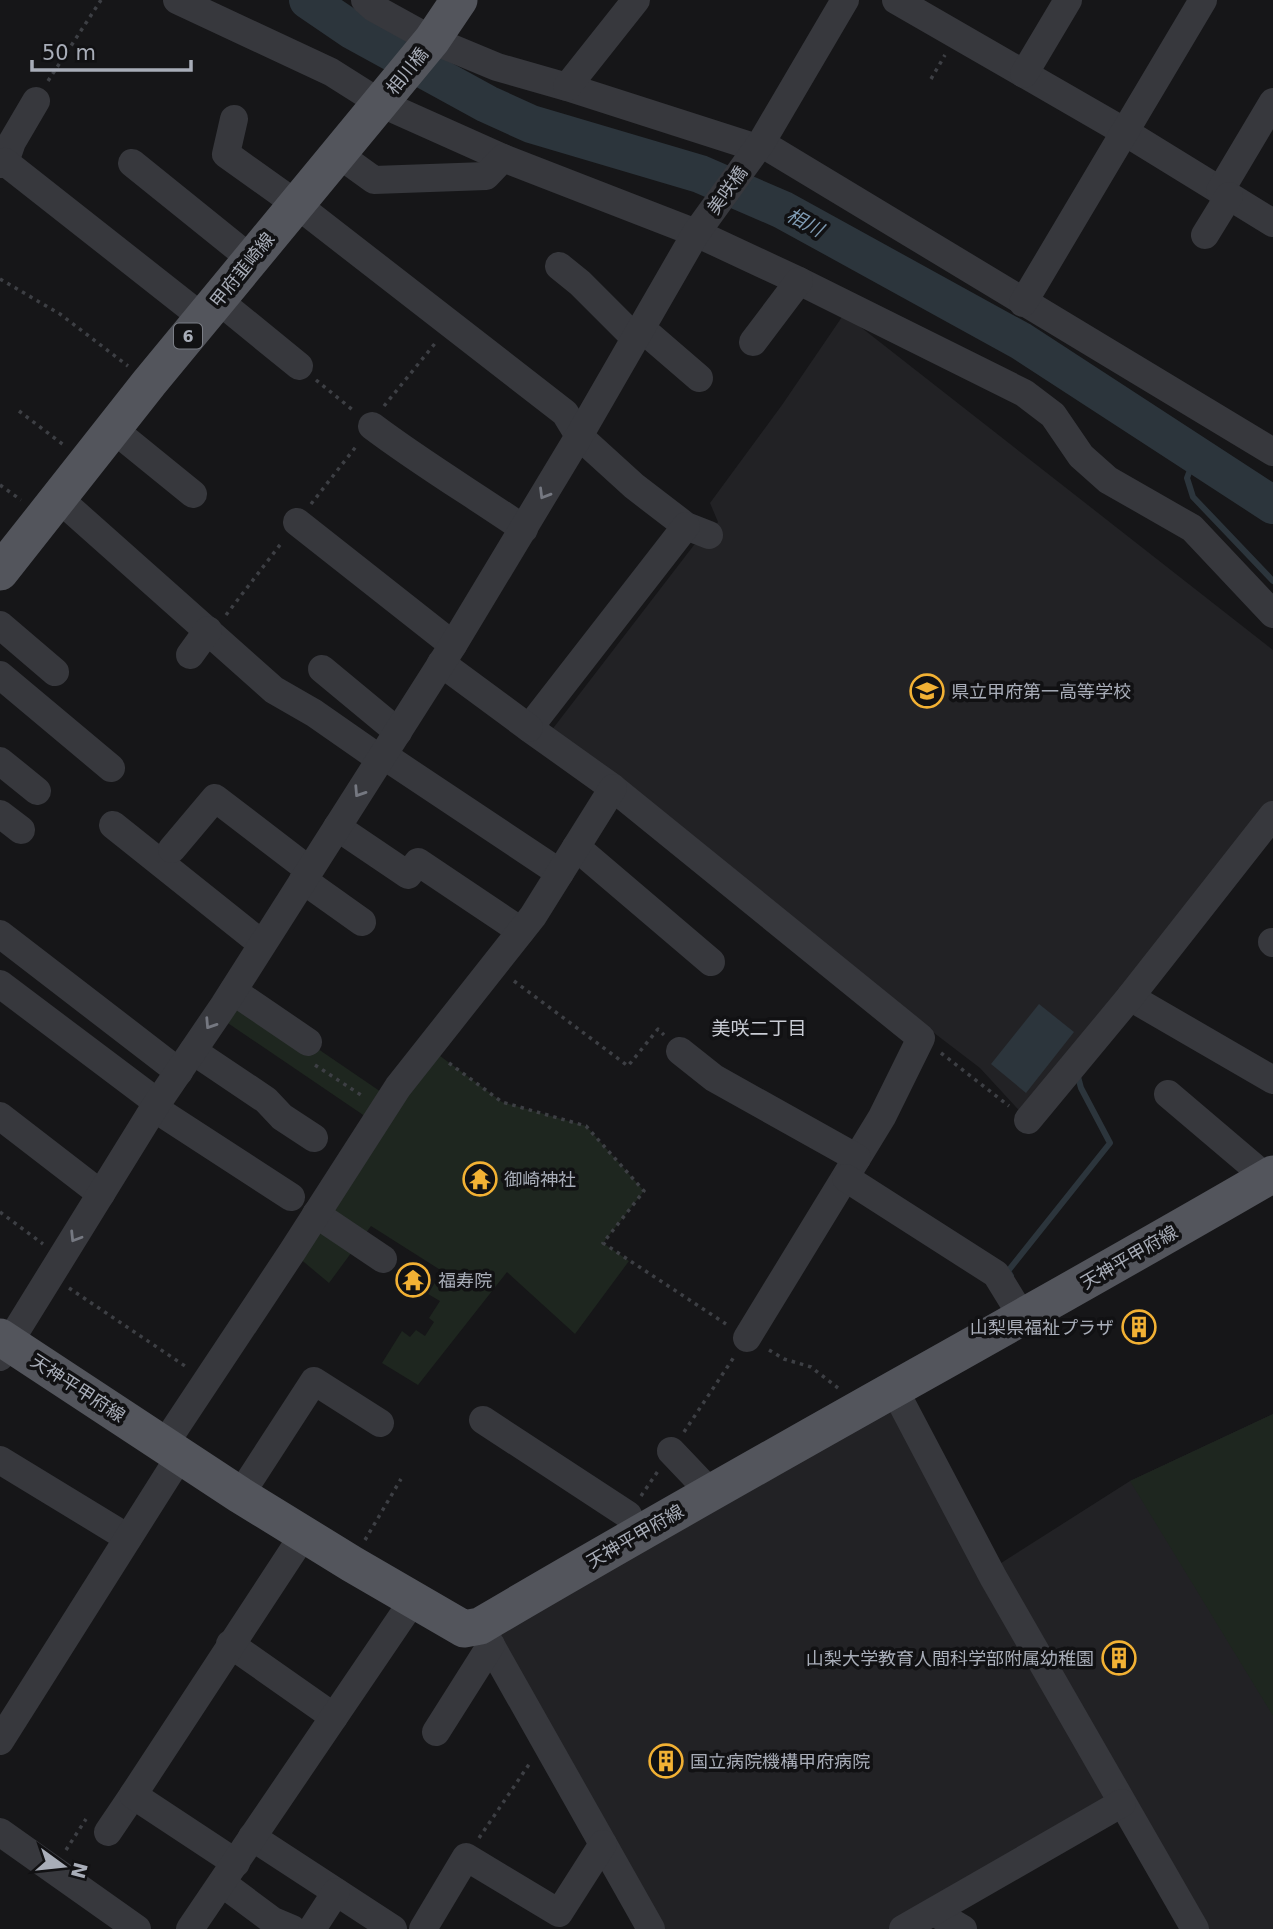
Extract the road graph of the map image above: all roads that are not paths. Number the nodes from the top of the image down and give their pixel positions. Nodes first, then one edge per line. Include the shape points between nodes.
1 (177, 0) edge
2 (365, 0) edge
3 (459, 0) edge
4 (636, 0) edge
5 (845, 0) edge
6 (896, 0) edge
7 (1068, 0) edge
8 (1203, 0) edge
9 (432, 40) junction
10 (1024, 74) junction
11 (567, 87) junction
12 (36, 101) road end
13 (381, 102) junction
14 (1273, 102) edge
15 (234, 119) dead end
16 (1125, 132) junction
17 (759, 146) junction
18 (338, 155) junction
19 (503, 158) junction
20 (2, 163) edge
21 (132, 163) dead end
22 (1224, 193) junction
23 (296, 204) junction
24 (1273, 223) edge
25 (696, 232) junction
26 (1205, 236) dead end
27 (251, 259) junction
28 (559, 266) dead end
29 (799, 281) junction
30 (1023, 303) junction
31 (210, 309) junction
32 (638, 333) junction
33 (753, 342) dead end
34 (299, 366) road end
35 (699, 378) dead end
36 (371, 425) road end
37 (113, 429) junction
38 (579, 436) junction
39 (1273, 452) edge
40 (193, 494) dead end
41 (57, 498) junction
42 (297, 522) dead end
43 (524, 529) junction
44 (0, 571) edge
45 (1273, 614) edge
46 (0, 625) edge
47 (208, 630) junction
48 (447, 654) junction
49 (190, 655) dead end
50 (322, 669) dead end
51 (55, 672) dead end
52 (0, 675) edge
53 (529, 728) junction
54 (387, 748) junction
55 (0, 761) edge
56 (111, 768) dead end
57 (613, 788) junction
58 (37, 791) dead end
59 (1273, 815) edge
60 (113, 824) dead end
61 (337, 827) junction
62 (576, 847) junction
63 (173, 849) dead end
64 (560, 873) junction
65 (306, 875) junction
66 (362, 922) dead end
67 (521, 931) junction
68 (0, 934) edge
69 (262, 944) junction
70 (711, 962) dead end
71 (0, 984) edge
72 (233, 990) junction
73 (1130, 997) junction
74 (308, 1042) dead end
75 (680, 1051) road end
76 (186, 1062) junction
77 (1273, 1080) edge
78 (1168, 1094) dead end
79 (156, 1105) junction
80 (0, 1116) edge
81 (1028, 1120) road end
82 (314, 1138) dead end
83 (852, 1168) junction
84 (1270, 1176) edge
85 (101, 1194) junction
86 (290, 1197) dead end
87 (316, 1214) junction
88 (383, 1259) dead end
89 (1023, 1318) junction
90 (747, 1338) road end
91 (3, 1346) edge
92 (894, 1389) junction
93 (483, 1420) dead end
94 (380, 1423) dead end
95 (172, 1450) junction
96 (671, 1451) road end
97 (0, 1460) edge
98 (710, 1492) junction
99 (240, 1495) junction
100 (633, 1524) junction
101 (304, 1534) junction
102 (128, 1538) junction
103 (414, 1599) junction
104 (485, 1635) junction
105 (230, 1644) junction
106 (334, 1717) junction
107 (436, 1732) dead end
108 (0, 1741) edge
109 (133, 1795) junction
110 (1122, 1803) junction
111 (0, 1832) edge
112 (108, 1832) road end
113 (252, 1837) junction
114 (603, 1844) junction
115 (229, 1873) junction
116 (336, 1892) junction
117 (934, 1912) junction
118 (137, 1929) edge
119 (190, 1929) edge
120 (292, 1929) edge
121 (312, 1929) edge
122 (393, 1929) edge
123 (423, 1929) edge
124 (651, 1929) edge
125 (903, 1929) edge
126 (963, 1929) edge
127 (1195, 1929) edge

1 - 13 street via 331,72
2 - 9 street
3 - 9 main road, 6
4 - 11 street
5 - 17 street, 美咲橋
6 - 10 street
7 - 10 street
8 - 16 street
9 - 11 street via 497,67
9 - 13 main road, 相川橋 / 6
10 - 16 street
11 - 17 street
12 - 20 street
13 - 18 main road, 甲府韮崎線 / 6
13 - 19 street
14 - 22 street
15 - 23 street via 226,154
16 - 22 street
16 - 30 street
17 - 25 street, 美咲橋
17 - 30 street
18 - 19 street via 374,180 486,176
18 - 23 main road, 甲府韮崎線 / 6
19 - 25 street
20 - 31 street
21 - 27 street
22 - 24 street
22 - 26 street
23 - 27 main road, 甲府韮崎線 / 6
23 - 38 street via 565,413
25 - 29 street
25 - 32 street, 美咲橋
27 - 31 main road, 甲府韮崎線 / 6
28 - 32 street
29 - 33 street
29 - 45 street via 1046,408 1081,456 1108,480 1192,528
30 - 39 street
31 - 34 street
31 - 37 main road, 甲府韮崎線 / 6
32 - 35 street
32 - 38 street, 美咲橋
36 - 43 street
37 - 40 street
37 - 41 main road, 甲府韮崎線 / 6
38 -> 43 street, 美咲橋
38 - 53 street via 634,486 697,531
41 - 44 main road, 甲府韮崎線 / 6
41 - 47 street
42 - 48 street
43 - 48 street, 美咲橋
46 - 51 street
47 - 49 street
47 - 54 street via 274,690
48 - 53 street
48 - 54 street, 美咲橋
50 - 54 street
52 - 56 street
53 - 57 street
54 -> 61 street, 美咲橋
54 - 64 street
55 - 58 street
57 - 62 street
57 - 83 street via 921,1038
59 - 73 street
60 - 69 street
61 - 65 street, 美咲橋
61 - 67 street via 408,875 418,862
62 - 64 street
62 - 70 street
63 - 65 street via 215,798
64 - 67 street
65 - 66 street
65 - 69 street, 美咲橋
67 - 87 street via 398,1087
68 - 76 street
69 - 72 street, 美咲橋
71 - 79 street
72 - 74 street
72 -> 76 street, 美咲橋
73 - 77 street
73 - 81 street
75 - 83 street via 713,1078
76 - 79 street, 美咲橋
76 - 82 street via 266,1100
78 - 84 street
79 - 85 street, 美咲橋
79 - 86 street
80 - 85 street
83 - 89 street via 996,1274
83 - 90 street
84 - 89 main road, 天神平甲府線
85 -> 91 street, 美咲橋
87 - 88 street
87 - 95 street via 207,1381
89 - 92 main road, 天神平甲府線
91 - 95 main road, 天神平甲府線
92 - 98 main road, 天神平甲府線
92 - 110 street via 993,1577
93 - 100 street
94 - 99 street via 314,1381
95 - 99 main road, 天神平甲府線
95 - 102 street
96 - 98 street
97 - 102 street
98 - 100 main road, 天神平甲府線
99 - 101 main road, 天神平甲府線
100 - 104 main road, 天神平甲府線
101 - 103 main road, 天神平甲府線
101 - 105 street
102 - 108 street
103 - 104 main road, 天神平甲府線 via 464,1629
103 - 106 street
104 - 107 street
104 - 114 street
105 - 106 street
105 - 109 street
106 - 113 street
109 - 112 street
109 - 115 street
110 - 117 street
110 - 127 street
111 - 118 street
113 - 115 street
113 - 116 street
114 - 123 street via 559,1913 466,1857
114 - 124 street
115 - 119 street
115 - 120 street via 273,1920
116 - 121 street
116 - 122 street
117 - 125 street
117 - 126 street

